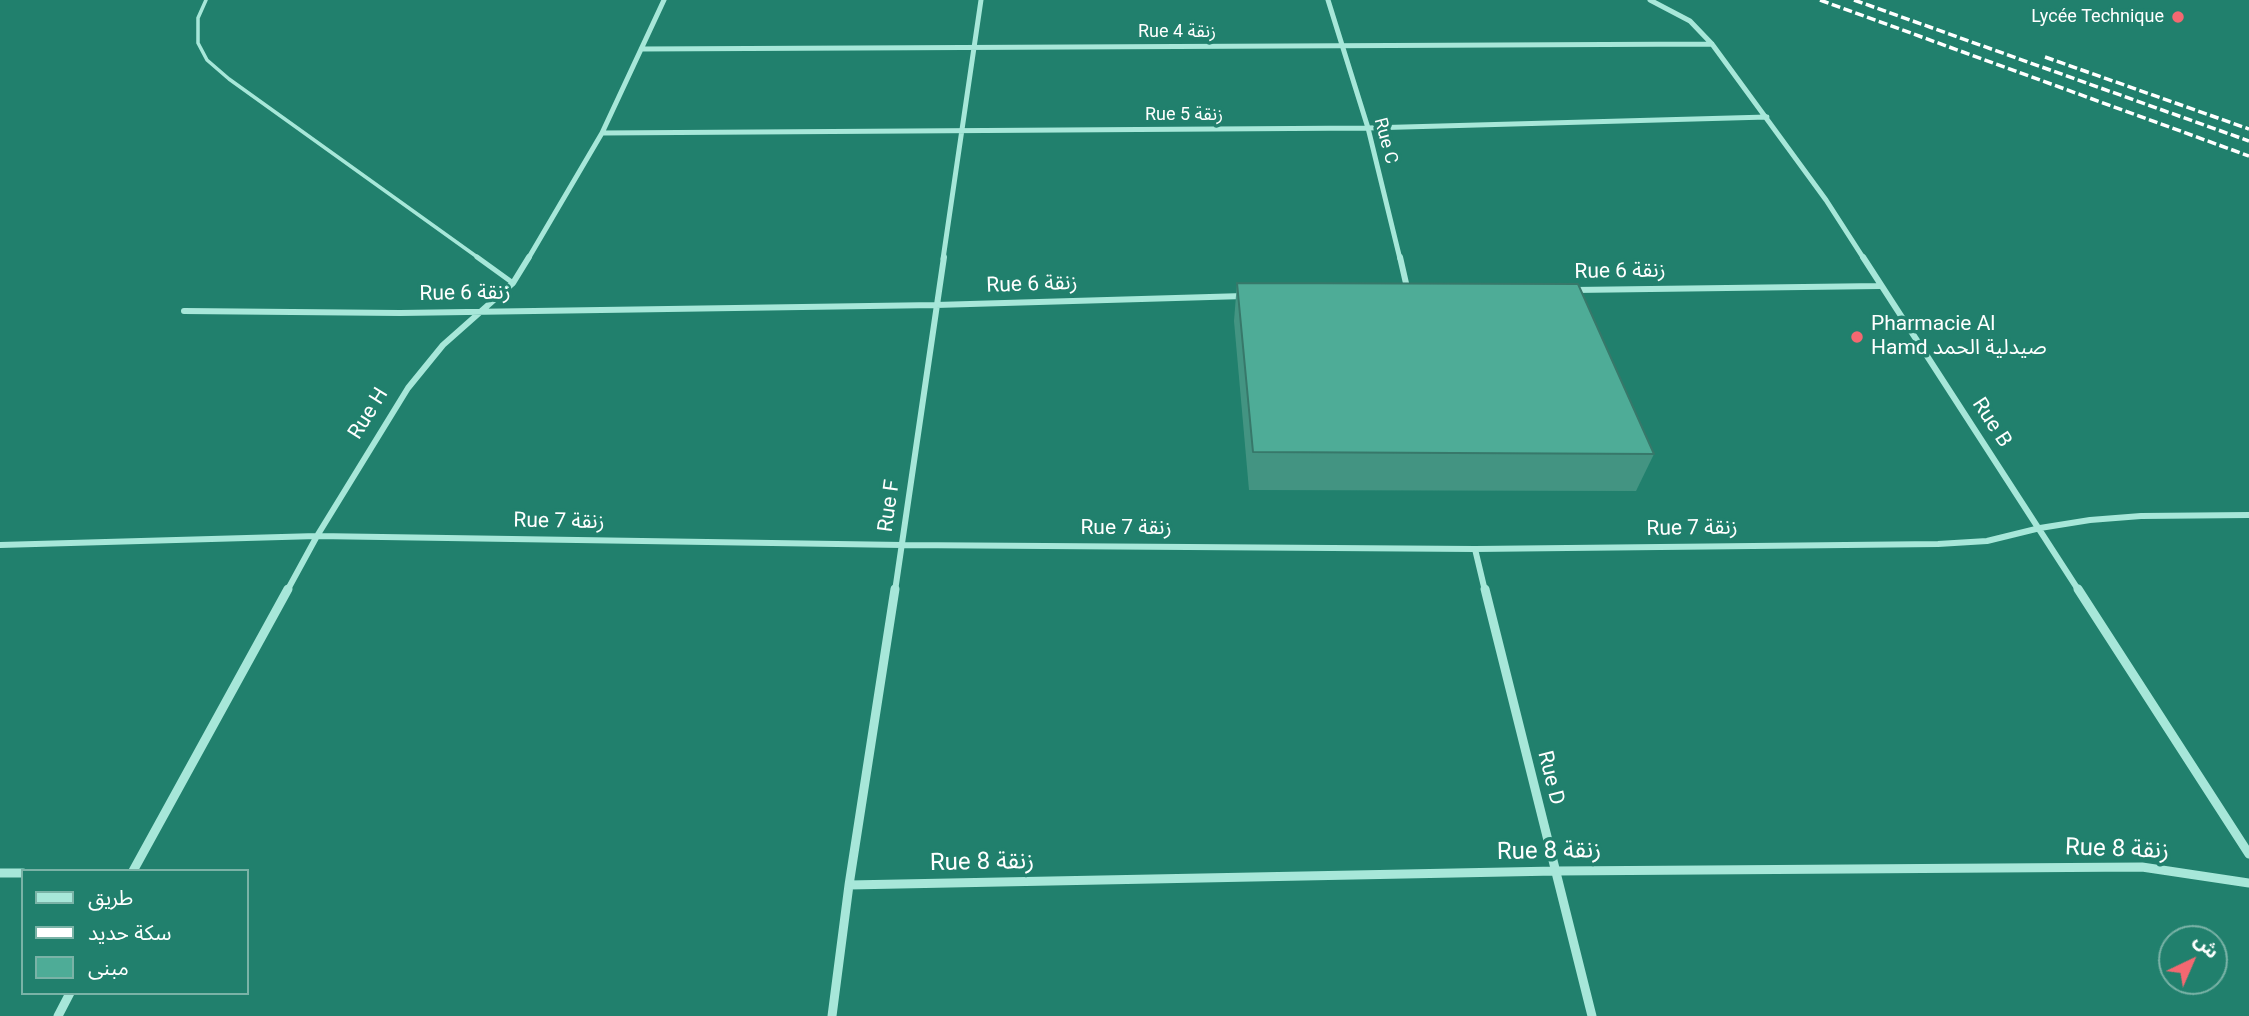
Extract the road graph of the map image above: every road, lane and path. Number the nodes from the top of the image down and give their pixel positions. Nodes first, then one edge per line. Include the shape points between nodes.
1 (206, 0) edge
2 (664, 0) edge
3 (981, 0) edge
4 (1328, 0) edge
5 (1650, 0) edge
6 (1713, 44) junction
7 (975, 46) junction
8 (1343, 47) junction
9 (641, 49) junction
10 (1767, 117) junction
11 (1368, 128) junction
12 (962, 130) junction
13 (602, 133) junction
14 (513, 283) junction
15 (1880, 286) junction
16 (1561, 290) edge
17 (1422, 291) edge
18 (1395, 292) edge
19 (1408, 292) junction
20 (1255, 296) edge
21 (936, 305) junction
22 (484, 310) junction
23 (184, 311) dead end
24 (2249, 514) edge
25 (2040, 528) junction
26 (317, 536) junction
27 (0, 545) edge
28 (902, 545) junction
29 (1475, 549) junction
30 (2249, 854) edge
31 (134, 869) edge
32 (1556, 871) junction
33 (0, 873) edge
34 (21, 873) edge
35 (2249, 883) edge
36 (849, 885) junction
37 (68, 995) edge
38 (58, 1016) edge
39 (832, 1016) edge
40 (1592, 1016) edge

1 - 14 lane via 198,18 198,43 214,66
2 - 9 street, Rue H
3 - 7 street, Rue F
4 - 8 street, Rue C
5 - 6 street, Rue B via 1690,21
6 - 8 street, Rue 4 زنقة
6 - 10 street, Rue B
7 - 8 street, Rue 4 زنقة
7 - 9 street, Rue 4 زنقة
7 - 12 street, Rue F
8 - 11 street, Rue C
9 - 13 street, Rue H
10 - 11 street, Rue 5 زنقة
10 - 15 street, Rue B
11 - 12 street, Rue 5 زنقة
11 - 19 street, Rue C
12 - 13 street, Rue 5 زنقة
12 - 21 street, Rue F
13 - 14 street, Rue H
14 - 22 street, Rue H
15 - 16 street, Rue 6 زنقة
15 - 25 street, Rue B
17 - 19 street
18 - 19 street
20 - 21 street, Rue 6 زنقة
21 - 22 street, Rue 6 زنقة
21 - 28 street, Rue F
22 - 23 street, Rue 6 زنقة
22 - 26 street, Rue H via 443,345 408,388
24 - 25 street, Rue 7 زنقة via 2141,516
25 - 29 street, Rue 7 زنقة via 1987,541 1938,544
25 - 30 street, Rue B
26 - 27 street, Rue 7 زنقة
26 - 28 street, Rue 7 زنقة
26 - 31 street, Rue H
28 - 29 street, Rue 7 زنقة
28 - 36 street, Rue F
29 - 32 street, Rue D
32 - 35 street, Rue 8 زنقة via 2142,867
32 - 36 street, Rue 8 زنقة
32 - 40 street, Rue D
33 - 34 street
36 - 39 street, Rue F
37 - 38 street

